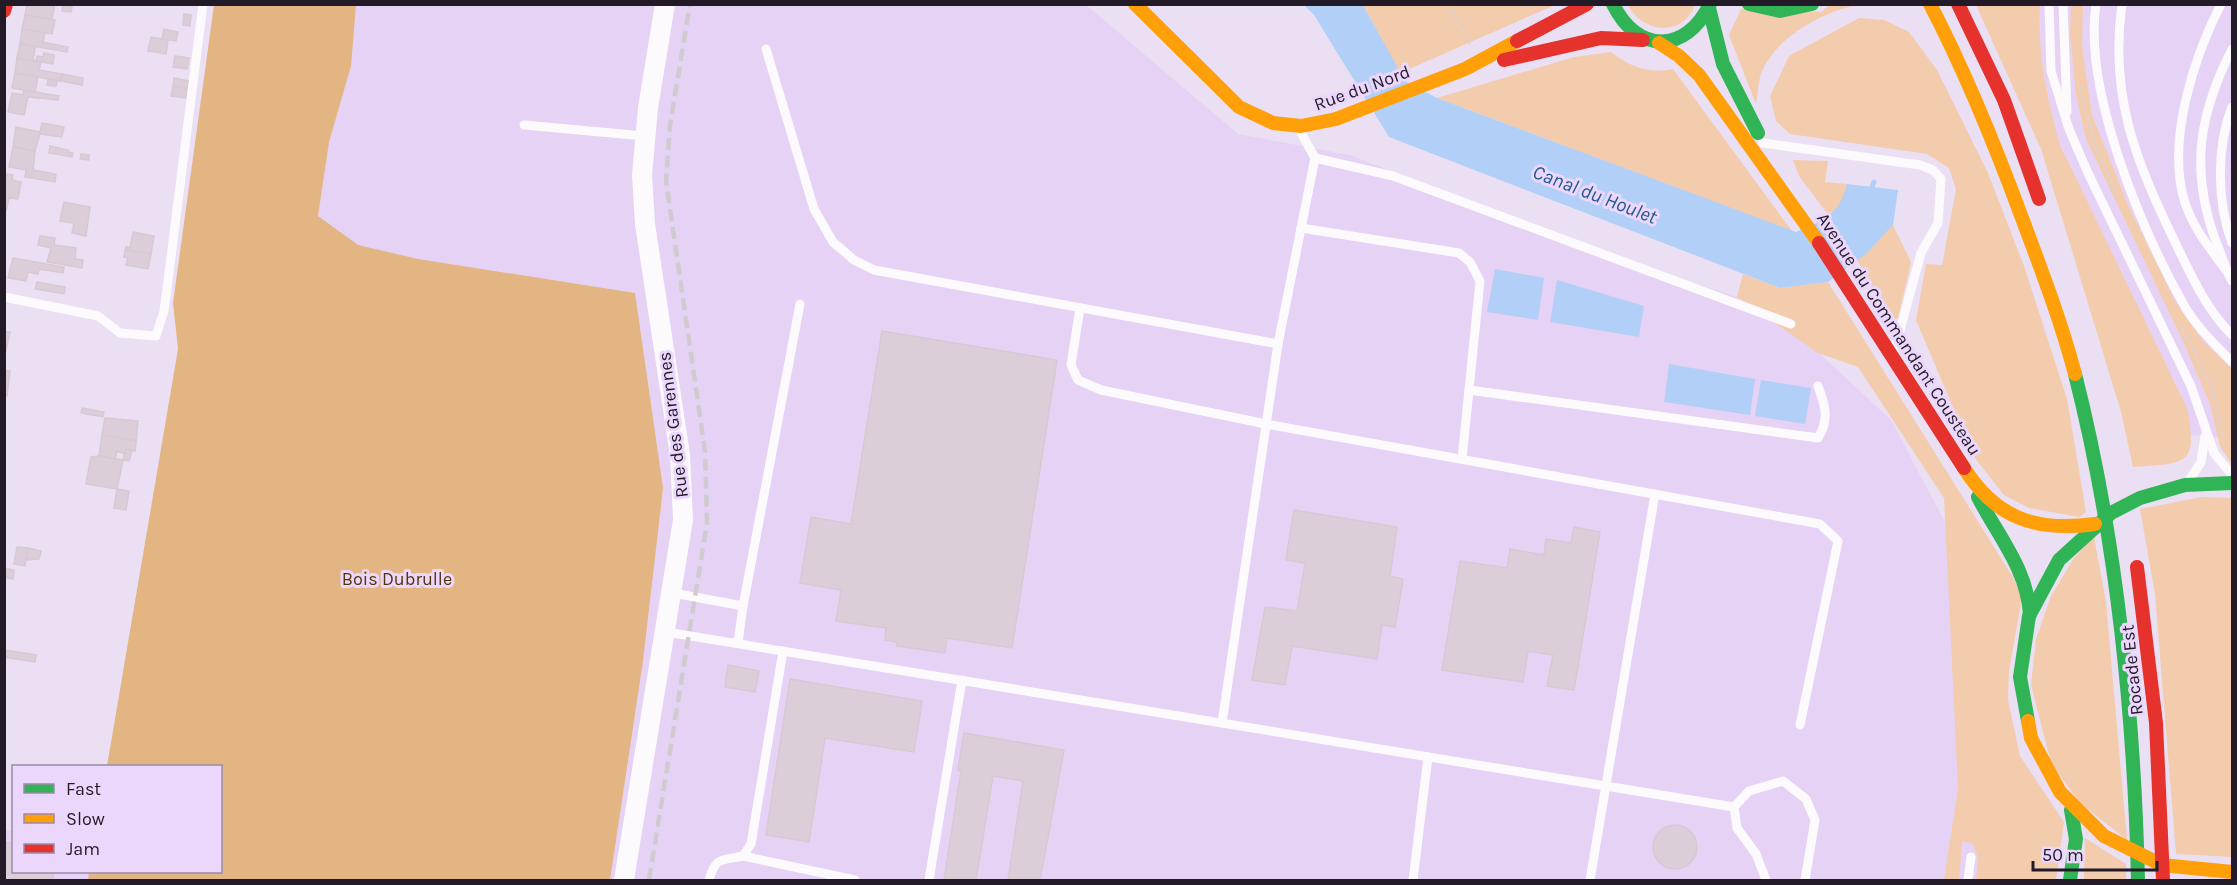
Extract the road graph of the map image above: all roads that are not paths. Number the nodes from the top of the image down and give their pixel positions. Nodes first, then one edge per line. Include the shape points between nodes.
1 (6, 4) edge
2 (202, 4) edge
3 (665, 4) edge
4 (1135, 4) edge
5 (1587, 4) edge
6 (1613, 4) edge
7 (1749, 4) edge
8 (1812, 4) edge
9 (1930, 4) edge
10 (1958, 4) edge
11 (2049, 4) edge
12 (2063, 4) edge
13 (2096, 4) edge
14 (2122, 4) edge
15 (2221, 4) edge
16 (1709, 6) edge
17 (4, 11) edge
18 (1643, 40) junction
19 (1659, 43) junction
20 (766, 49) dead end
21 (2232, 49) edge
22 (1465, 69) junction
23 (2232, 107) edge
24 (524, 125) dead end
25 (1295, 126) junction
26 (2069, 129) junction
27 (644, 136) junction
28 (1763, 144) junction
29 (1315, 158) junction
30 (2044, 215) dead end
31 (1802, 216) junction
32 (1301, 228) junction
33 (2232, 243) edge
34 (2230, 277) edge
35 (4, 297) edge
36 (800, 304) dead end
37 (1080, 308) junction
38 (1791, 324) dead end
39 (2232, 335) edge
40 (1278, 344) junction
41 (1893, 357) junction
42 (2232, 362) edge
43 (1818, 386) dead end
44 (1469, 390) junction
45 (1266, 424) junction
46 (2205, 428) junction
47 (1462, 459) junction
48 (1966, 472) junction
49 (2232, 475) edge
50 (2232, 483) edge
51 (2184, 485) junction
52 (2121, 491) dead end
53 (1655, 494) junction
54 (2127, 523) dead end
55 (2096, 524) junction
56 (2134, 555) dead end
57 (673, 593) junction
58 (743, 606) junction
59 (2029, 618) junction
60 (666, 632) junction
61 (738, 644) junction
62 (783, 651) junction
63 (962, 680) junction
64 (1222, 723) junction
65 (1800, 725) dead end
66 (1428, 757) junction
67 (1607, 786) junction
68 (1734, 807) junction
69 (2071, 810) junction
70 (743, 856) junction
71 (1971, 857) dead end
72 (2232, 872) edge
73 (624, 880) edge
74 (709, 880) edge
75 (855, 880) edge
76 (929, 880) edge
77 (1413, 880) edge
78 (1590, 880) edge
79 (1766, 880) edge
80 (1804, 880) edge
81 (1968, 880) edge
82 (2070, 880) edge
83 (2138, 880) edge
84 (2163, 880) edge

1 - 17 main road
2 - 35 lane via 166,291 156,336 120,333 98,316
3 - 27 street, Rue des Garennes
4 - 25 main road, Rue du Nord via 1239,107 1265,120
5 - 22 main road, Rue du Nord
6 - 18 main road via 1622,24
7 - 8 main road via 1785,11
9 - 83 main road, Rocade Est via 1987,122 2050,295 2080,394 2114,571 2129,678
10 - 30 main road via 2004,100
11 - 26 lane via 2051,71
12 - 26 lane
13 - 42 lane via 2100,88 2119,159 2146,227 2186,308
14 - 39 lane via 2118,33 2125,119 2146,182 2195,283 2217,320
15 - 34 lane via 2190,82 2178,153 2185,202 2197,231
16 - 19 main road via 1690,34
16 - 28 main road, Avenue du Commandant Cousteau via 1723,64
18 - 19 main road, Rue du Nord
18 - 22 main road, Rue du Nord via 1601,38
19 - 31 main road, Avenue du Commandant Cousteau via 1699,75
20 - 37 lane via 814,209 833,242 854,260 874,270
21 - 34 lane via 2208,106 2201,133 2200,164 2204,202
22 - 25 main road, Rue du Nord via 1348,114 1318,124
23 - 33 lane via 2222,149 2221,180
24 - 27 lane
25 - 29 lane
26 - 46 lane via 2195,395
27 - 57 street, Rue des Garennes via 645,224 683,485 683,520
28 - 31 main road, Avenue du Commandant Cousteau
28 - 41 lane via 1920,165 1938,174 1938,223 1921,253
29 - 32 lane
29 - 38 lane via 1393,177
31 - 41 main road, Avenue du Commandant Cousteau
32 - 40 lane
32 - 44 lane via 1459,253 1470,262 1480,281
36 - 58 lane
37 - 40 lane
37 - 45 lane via 1071,365 1078,380 1101,390
40 - 45 lane
41 - 48 main road, Avenue du Commandant Cousteau
43 - 44 lane via 1826,409 1825,426 1818,438
44 - 47 lane
45 - 47 lane
45 - 64 lane
46 - 49 lane via 2214,453
46 - 51 lane via 2201,462
47 - 53 lane
48 - 55 main road, Avenue du Commandant Cousteau via 1996,506 2023,522 2058,529
48 - 59 main road, Avenue du Commandant Cousteau via 1988,518 2023,575 2030,597
50 - 51 main road
51 - 55 main road via 2138,499
52 - 54 main road
53 - 65 lane via 1820,524 1838,541
53 - 67 lane
55 - 59 main road via 2069,548 2053,570
56 - 84 main road, Rocade Est via 2153,689
57 - 58 lane
57 - 60 street, Rue des Garennes
58 - 61 lane
59 - 69 main road via 2020,671 2026,725 2041,766
60 - 61 lane
60 - 73 street, Rue des Garennes
61 - 62 lane
62 - 63 lane
62 - 70 lane via 751,844
63 - 64 lane
63 - 76 lane
64 - 66 lane
66 - 67 lane
66 - 77 lane
67 - 68 lane
67 - 78 lane
68 - 79 lane via 1737,828 1756,854
68 - 80 lane via 1749,791 1783,781 1806,799 1815,820
69 - 72 main road via 2102,838 2147,861 2187,872
69 - 82 main road via 2076,839
70 - 74 lane via 718,861
70 - 75 lane
71 - 81 lane

